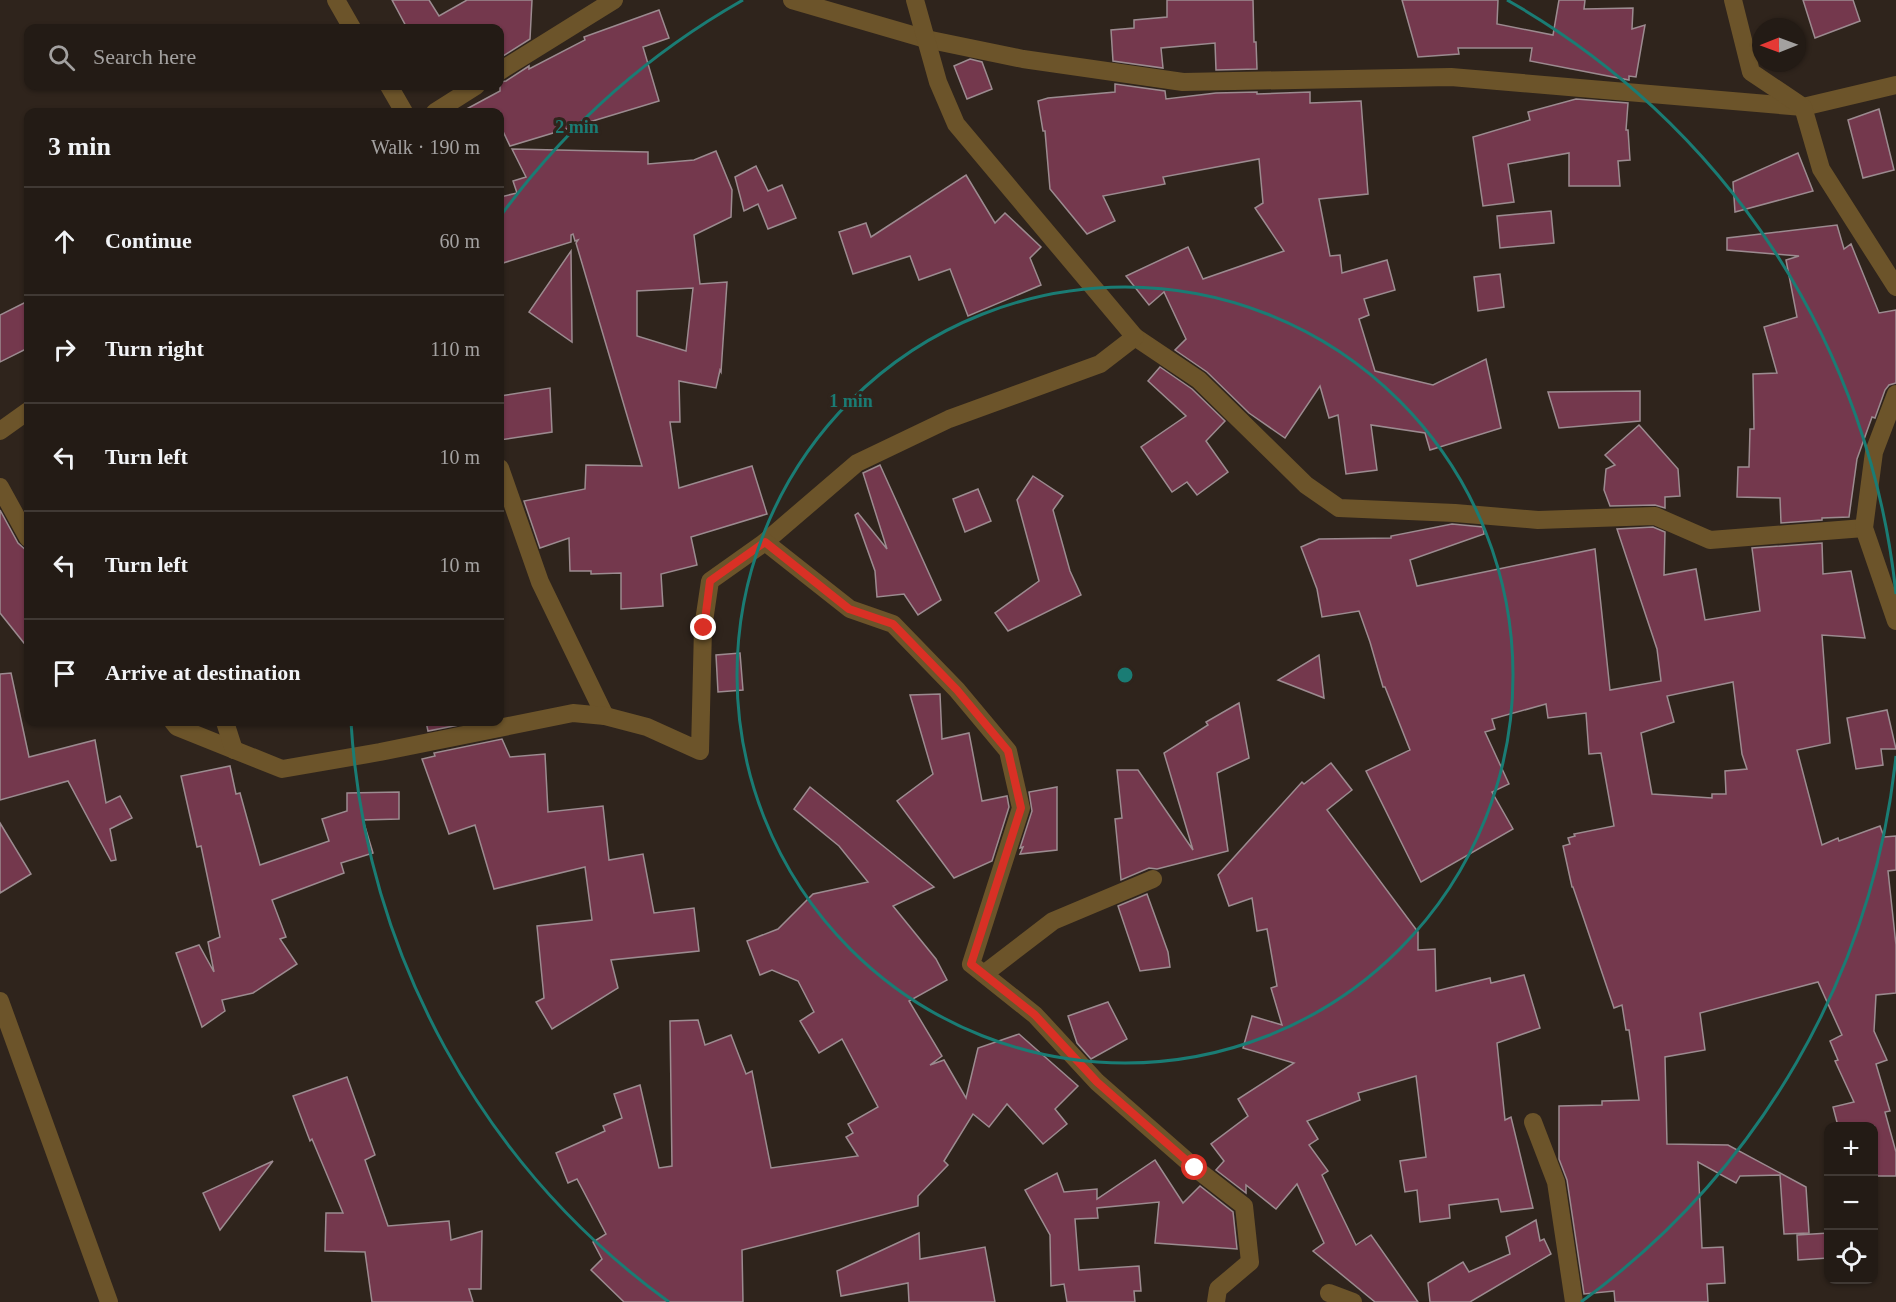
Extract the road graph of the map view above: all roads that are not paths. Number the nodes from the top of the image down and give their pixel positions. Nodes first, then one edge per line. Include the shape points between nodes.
1 (336, 0) edge
2 (614, 0) edge
3 (792, 0) edge
4 (915, 0) edge
5 (1733, 0) edge
6 (350, 24) edge
7 (926, 39) junction
8 (504, 69) edge
9 (1896, 85) edge
10 (391, 90) edge
11 (470, 90) edge
12 (1803, 107) junction
13 (402, 108) edge
14 (441, 108) edge
15 (1896, 287) edge
16 (1135, 337) junction
17 (1896, 394) edge
18 (24, 414) edge
19 (0, 431) edge
20 (504, 479) edge
21 (0, 487) edge
22 (1864, 528) junction
23 (24, 531) edge
24 (765, 542) junction
25 (1896, 621) edge
26 (605, 716) junction
27 (176, 726) edge
28 (226, 726) edge
29 (234, 750) junction
30 (1153, 879) dead end
31 (984, 974) junction
32 (0, 1001) edge
33 (1533, 1122) dead end
34 (1329, 1293) dead end
35 (109, 1302) edge
36 (1216, 1302) edge
37 (1353, 1302) edge
38 (1574, 1302) edge

1 - 6 street
2 - 8 street
3 - 7 street
4 - 7 street
5 - 12 street via 1750,72
7 - 12 street via 1023,59 1184,82 1451,77
7 - 16 street via 956,124
9 - 12 street
10 - 13 street
11 - 14 street
12 - 15 street via 1821,169
16 - 22 street via 1199,380 1306,485 1339,508 1538,520 1655,516 1710,540
16 - 24 street via 1100,364 949,419 857,463
17 - 22 street via 1874,452
18 - 19 street
20 - 26 street via 540,582
21 - 23 street
22 - 25 street
24 - 26 street via 710,581 704,628 700,751 647,728
24 - 31 street via 849,609 893,624 957,690 1008,751 1021,808 971,964
26 - 29 street via 573,713 282,769
27 - 29 street
28 - 29 street
30 - 31 street via 1053,921
31 - 36 street via 1035,1015 1097,1082 1244,1206 1250,1262 1218,1290
32 - 35 street
33 - 38 street via 1557,1182
34 - 37 street

